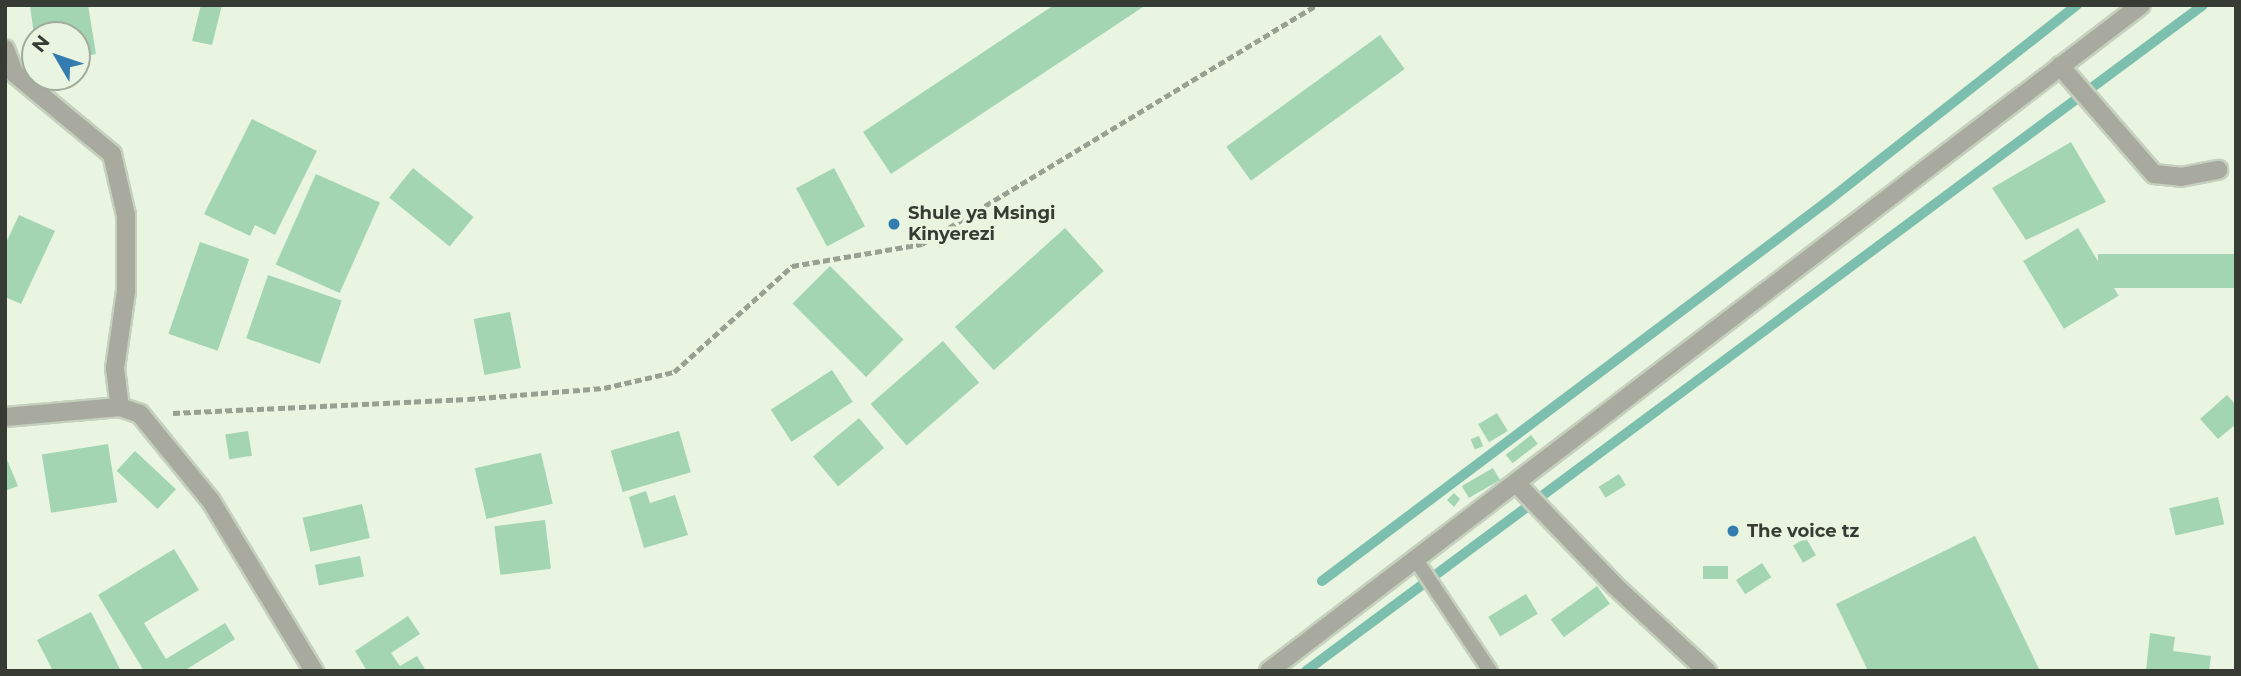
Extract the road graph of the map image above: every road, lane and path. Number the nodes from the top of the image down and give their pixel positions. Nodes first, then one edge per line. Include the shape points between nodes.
1 (1317, 5) edge
2 (2141, 5) edge
3 (5, 49) edge
4 (2060, 66) junction
5 (2218, 170) dead end
6 (120, 407) junction
7 (140, 415) junction
8 (5, 417) edge
9 (1516, 482) junction
10 (1416, 560) junction
11 (314, 671) edge
12 (1269, 671) edge
13 (1490, 671) edge
14 (1707, 671) edge

1 - 7 path via 922,244 792,266 674,372 604,388 481,398
2 - 4 street
3 - 6 street via 14,73 112,154 126,215 126,291 115,368
4 - 5 street via 2154,174 2181,177
4 - 9 street
6 - 7 street
6 - 8 street
7 - 11 street via 218,510
9 - 10 street
9 - 14 street via 1614,585
10 - 12 street
10 - 13 lane

